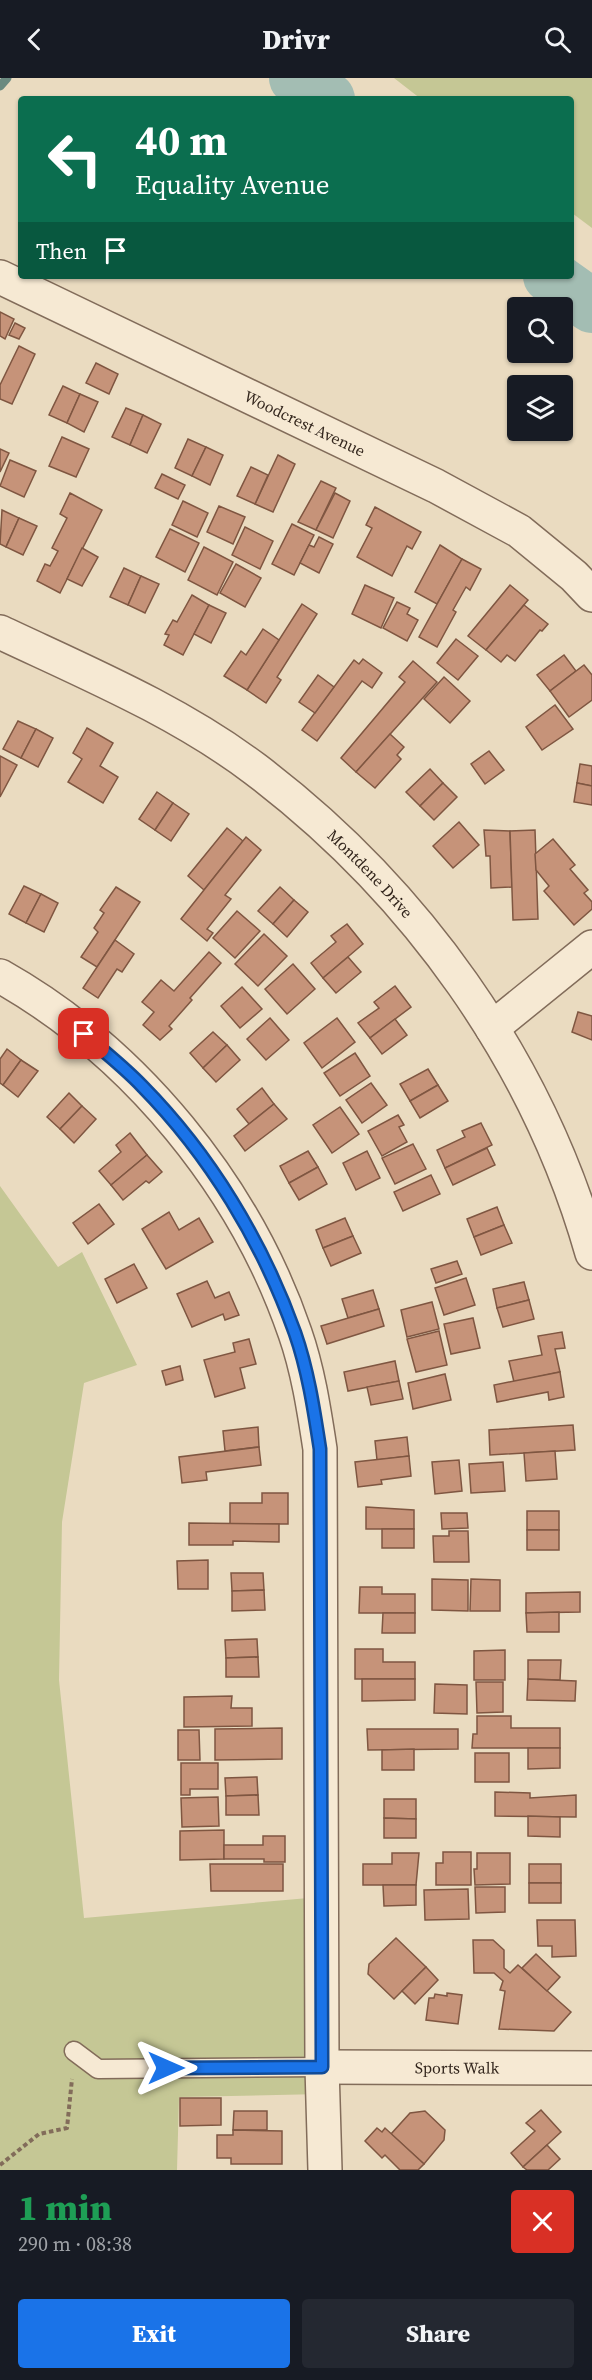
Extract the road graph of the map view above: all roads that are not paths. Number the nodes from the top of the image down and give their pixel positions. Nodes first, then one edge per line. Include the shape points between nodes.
1 (0, 277) edge
2 (592, 595) edge
3 (0, 632) edge
4 (592, 947) edge
5 (0, 976) edge
6 (492, 1028) junction
7 (592, 1253) edge
8 (74, 2051) road end
9 (322, 2067) junction
10 (592, 2068) edge
11 (325, 2170) edge

1 - 2 street, Woodcrest Avenue via 436,486 519,531
3 - 6 street, Montdene Drive via 136,697 255,769 381,880 456,974
4 - 6 street
5 - 9 street via 84,1034 142,1085 186,1135 230,1196 268,1269 295,1333 312,1397 320,1449
6 - 7 street, Montdene Drive via 560,1160
8 - 9 lane via 98,2069
9 - 10 street, Sports Walk
9 - 11 street

